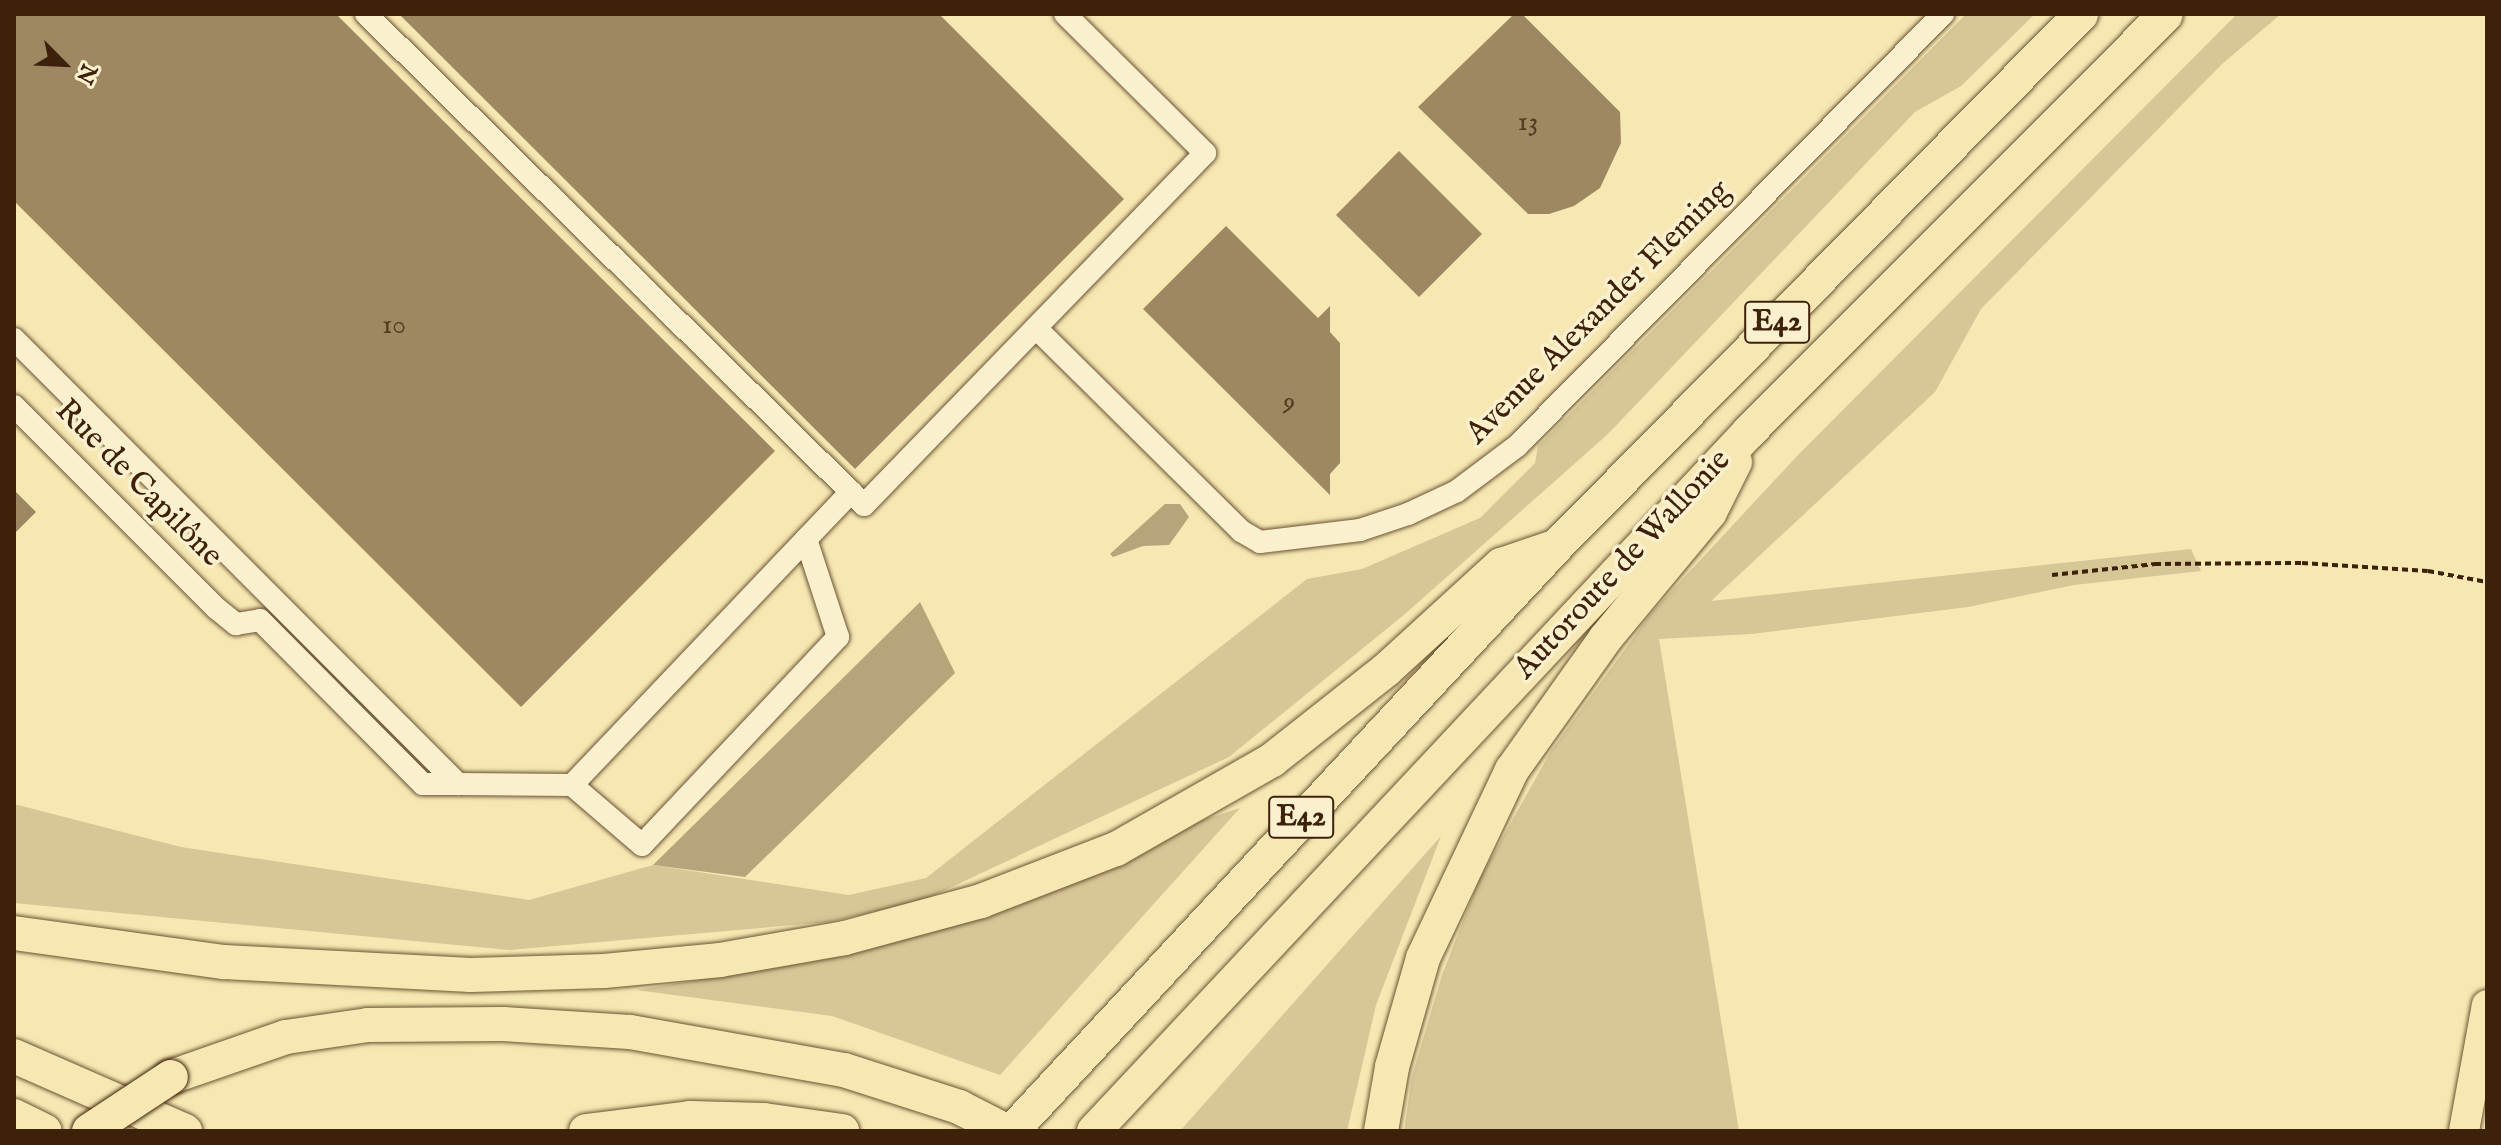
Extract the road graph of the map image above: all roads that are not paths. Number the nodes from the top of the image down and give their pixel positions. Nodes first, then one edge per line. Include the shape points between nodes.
1 (366, 14) edge
2 (1065, 14) edge
3 (1943, 14) edge
4 (2081, 14) edge
5 (2166, 14) edge
6 (1036, 328) junction
7 (14, 339) edge
8 (14, 406) edge
9 (1749, 432) junction
10 (851, 492) junction
11 (806, 539) junction
12 (1557, 546) junction
13 (458, 784) junction
14 (572, 785) junction
15 (14, 933) edge
16 (2487, 1005) edge
17 (14, 1056) edge
18 (14, 1116) edge
19 (1097, 1128) edge
20 (45, 1131) edge
21 (89, 1131) edge
22 (185, 1131) edge
23 (586, 1131) edge
24 (842, 1131) edge
25 (1009, 1131) edge
26 (1381, 1131) edge
27 (2464, 1131) edge

1 - 10 street
2 - 6 street via 1205,153
3 - 6 street, Avenue Alexander Fleming via 1517,446 1457,491 1408,514 1360,530 1260,542 1241,531
4 - 12 highway, Autoroute de Wallonie / E42
5 - 9 highway, Autoroute de Wallonie / E42
6 - 10 street via 864,505
7 - 13 street
8 - 13 street, Rue de Capilône via 216,608 236,624 260,620 423,784
9 - 19 highway, Autoroute de Wallonie / E42
9 - 26 highway via 1710,512 1605,639 1512,770 1423,958 1392,1067
10 - 11 street
11 - 14 street
11 - 14 street via 838,637 642,845
12 - 15 highway via 1501,565 1386,670 1272,760 1116,849 981,901 845,938 648,967 471,975 224,962
12 - 25 highway, Autoroute de Wallonie / E42
13 - 14 street
16 - 27 main road
17 - 22 highway
18 - 20 highway
21 - 25 highway, bridge via 171,1077 286,1037 368,1025 550,1027 747,1049 844,1070 959,1107
23 - 24 highway via 690,1118 764,1120

